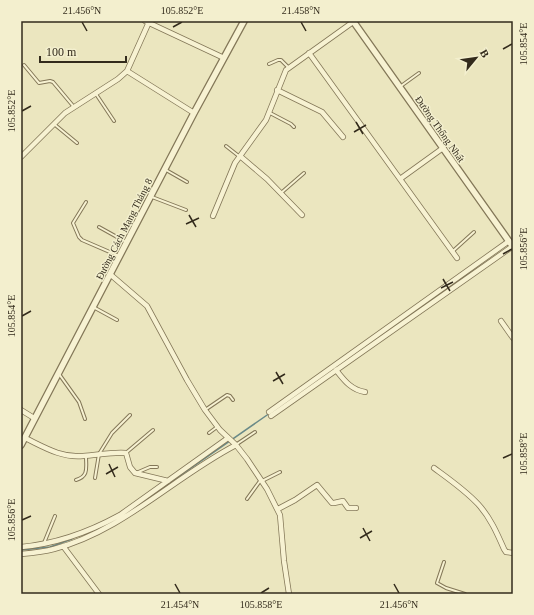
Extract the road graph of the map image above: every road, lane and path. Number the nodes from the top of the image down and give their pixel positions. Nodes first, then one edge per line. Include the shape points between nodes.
1 (244, 21) edge
2 (353, 21) edge
3 (150, 22) edge
4 (309, 53) junction
5 (224, 58) junction
6 (269, 64) dead end
7 (24, 65) dead end
8 (289, 68) junction
9 (127, 71) junction
10 (419, 73) dead end
11 (400, 87) junction
12 (277, 90) junction
13 (95, 93) junction
14 (74, 107) junction
15 (269, 112) junction
16 (194, 113) junction
17 (114, 121) dead end
18 (54, 124) junction
19 (294, 127) dead end
20 (343, 137) dead end
21 (77, 143) dead end
22 (226, 146) dead end
23 (443, 148) junction
24 (240, 156) junction
25 (21, 157) edge
26 (165, 169) junction
27 (304, 173) dead end
28 (400, 179) junction
29 (188, 182) dead end
30 (281, 193) junction
31 (151, 196) junction
32 (86, 202) dead end
33 (186, 210) dead end
34 (302, 215) dead end
35 (213, 216) dead end
36 (99, 227) dead end
37 (474, 232) dead end
38 (127, 242) junction
39 (512, 244) edge
40 (452, 251) junction
41 (120, 257) junction
42 (457, 258) dead end
43 (111, 275) junction
44 (94, 307) junction
45 (117, 320) dead end
46 (500, 321) dead end
47 (513, 338) edge
48 (336, 370) junction
49 (58, 373) junction
50 (365, 392) dead end
51 (233, 400) dead end
52 (21, 410) edge
53 (206, 410) junction
54 (130, 415) dead end
55 (34, 418) junction
56 (85, 419) dead end
57 (218, 426) junction
58 (153, 430) dead end
59 (255, 432) dead end
60 (209, 433) dead end
61 (25, 438) junction
62 (228, 439) junction
63 (234, 444) junction
64 (21, 445) edge
65 (126, 453) junction
66 (99, 454) junction
67 (86, 456) junction
68 (157, 467) dead end
69 (434, 468) dead end
70 (280, 472) dead end
71 (135, 473) junction
72 (95, 478) dead end
73 (76, 480) dead end
74 (262, 480) junction
75 (168, 481) junction
76 (247, 499) dead end
77 (356, 508) dead end
78 (278, 510) junction
79 (55, 516) dead end
80 (43, 544) junction
81 (63, 546) junction
82 (21, 547) edge
83 (513, 553) edge
84 (21, 554) edge
85 (444, 562) dead end
86 (99, 594) edge
87 (289, 594) edge
88 (465, 594) edge

1 - 5 street, Đường Cách Mạng Tháng 8
2 - 4 street
2 - 11 street, Đường Thống Nhất
3 - 5 street
3 - 9 street
4 - 8 street
4 - 28 street
5 - 16 street, Đường Cách Mạng Tháng 8
6 - 8 lane via 282,60
7 - 14 lane via 39,83 53,82
8 - 12 street
9 - 13 street
9 - 16 street
10 - 11 lane
11 - 23 street, Đường Thống Nhất
12 - 15 street
12 - 20 street via 322,112
13 - 14 street
13 - 17 lane
14 - 18 street
15 - 19 lane
15 - 24 street
16 - 26 street, Đường Cách Mạng Tháng 8
18 - 21 lane
18 - 25 street
22 - 24 lane
23 - 28 street
23 - 39 street, Đường Thống Nhất
24 - 30 street
24 - 35 street via 232,168
26 - 29 lane
26 - 31 street, Đường Cách Mạng Tháng 8
27 - 30 lane
28 - 40 street
30 - 34 street
31 - 33 lane
31 - 38 street, Đường Cách Mạng Tháng 8
32 - 41 lane via 73,223 79,237
36 - 38 lane
37 - 40 lane
38 - 41 street, Đường Cách Mạng Tháng 8
39 - 48 street
39 - 48 street via 270,414
40 - 42 street
41 - 43 street, Đường Cách Mạng Tháng 8
43 - 44 street, Đường Cách Mạng Tháng 8
43 - 53 street via 147,306
44 - 45 lane
44 - 49 street, Đường Cách Mạng Tháng 8
46 - 47 street
48 - 50 street via 348,385
49 - 55 street, Đường Cách Mạng Tháng 8
49 - 56 lane via 79,402
51 - 53 lane via 227,395
52 - 55 street
53 - 57 street
54 - 66 lane via 112,432
55 - 61 street, Đường Cách Mạng Tháng 8
57 - 60 lane
57 - 62 street
58 - 65 lane
59 - 63 lane
61 - 64 street, Đường Cách Mạng Tháng 8
61 - 67 street via 53,452
62 - 63 street
62 - 75 street
63 - 74 street
63 - 81 street via 117,522
65 - 66 street
65 - 71 street via 130,467
66 - 67 street
66 - 72 lane
67 - 73 lane via 85,475
68 - 71 lane
69 - 83 street via 478,504 492,523 506,552
70 - 74 lane
71 - 75 street
74 - 76 lane
74 - 78 street
75 - 80 street via 103,524
77 - 78 street via 348,508 343,501 332,503 317,485
78 - 87 street
79 - 80 lane
80 - 82 street
81 - 84 street via 54,550
81 - 86 street
85 - 88 lane via 438,583

